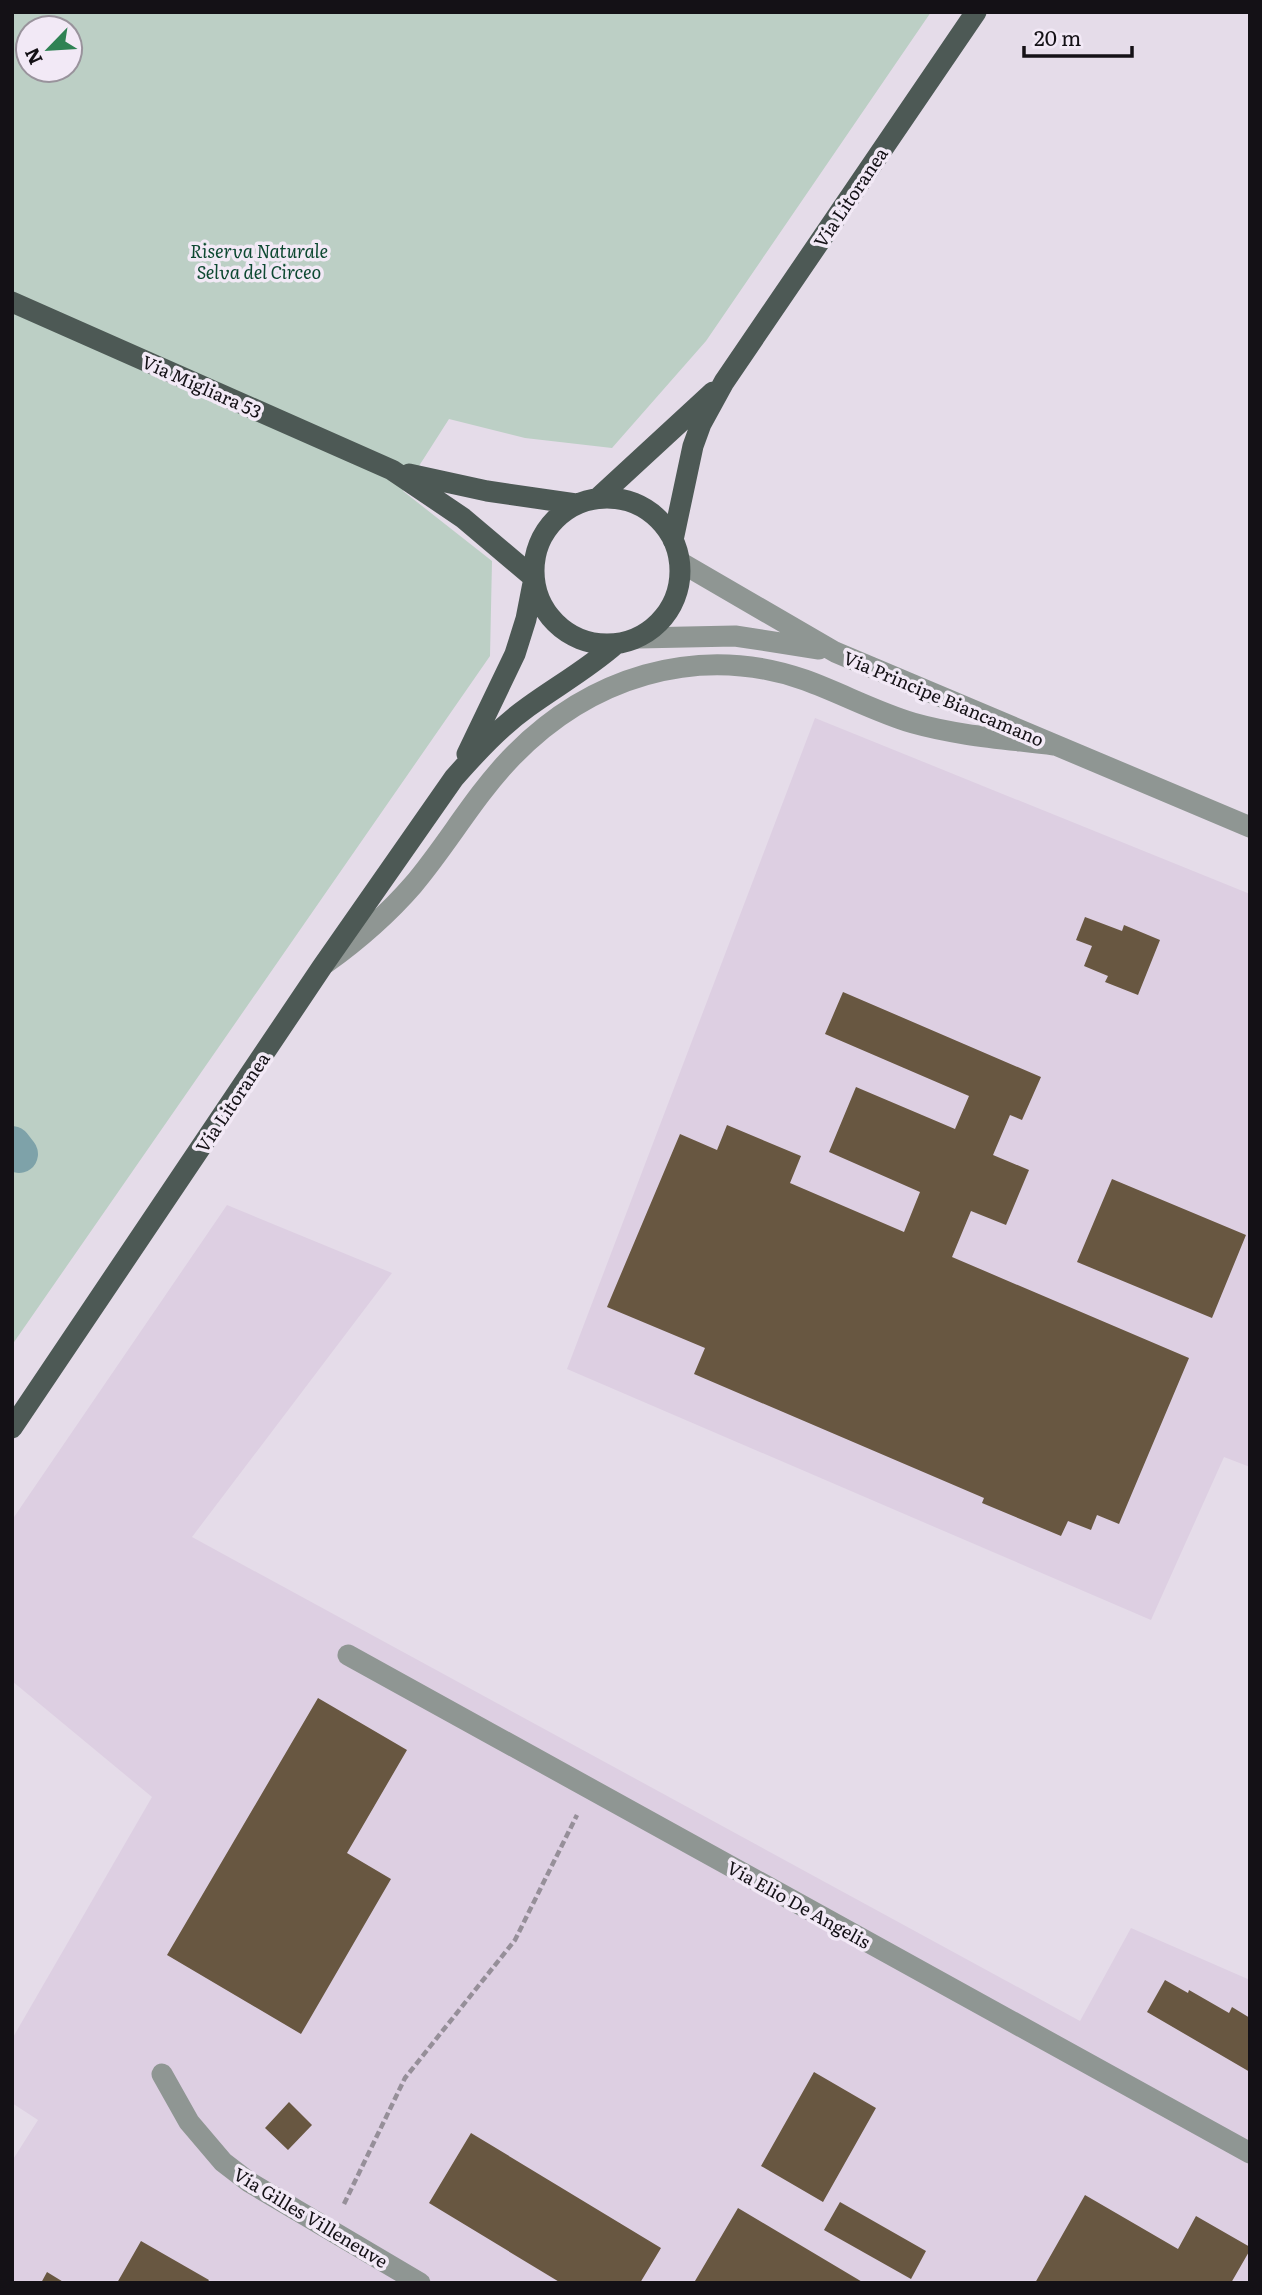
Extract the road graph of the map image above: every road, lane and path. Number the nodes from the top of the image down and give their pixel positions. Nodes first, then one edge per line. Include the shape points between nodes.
1 (975, 12) edge
2 (12, 302) edge
3 (724, 382) junction
4 (392, 470) junction
5 (598, 498) junction
6 (576, 504) junction
7 (673, 540) junction
8 (680, 562) junction
9 (534, 578) junction
10 (638, 638) junction
11 (616, 644) junction
12 (835, 652) junction
13 (1054, 745) junction
14 (454, 778) junction
15 (1250, 827) edge
16 (322, 967) junction
17 (12, 1428) edge
18 (348, 1655) dead end
19 (590, 1788) junction
20 (162, 2074) dead end
21 (1250, 2153) edge
22 (331, 2230) junction
23 (420, 2283) edge

1 - 3 main road, Via Litoranea
2 - 4 main road, Via Migliara 53
3 - 5 main road, Via Litoranea
3 - 7 main road, Via Litoranea via 693,446
4 - 6 main road, Via Migliara 53
4 - 9 main road, Via Migliara 53 via 463,517
5 - 6 main road
5 - 7 main road via 642,506 661,521
6 - 9 main road via 556,517 542,535 534,557
7 - 8 main road
8 - 10 main road via 679,585 671,607 657,625
8 - 12 street, Via Principe Biancamano
9 - 11 main road via 540,602 553,621 571,635 593,643
9 - 14 main road, Via Litoranea via 512,663
10 - 11 main road
10 - 12 street, Via Principe Biancamano via 735,636
11 - 14 main road, Via Litoranea via 504,726
12 - 13 street, Via Principe Biancamano
13 - 15 street, Via Principe Biancamano
13 - 16 street, Via Principe Biancamano via 926,726 770,671 708,665 642,675 580,701 533,737 479,796 413,886 359,939
14 - 16 main road, Via Litoranea
16 - 17 main road, Via Litoranea
18 - 19 street, Via Elio De Angelis
19 - 21 street, Via Elio De Angelis
19 - 22 path via 515,1940 405,2078
20 - 22 street, Via Gilles Villeneuve via 189,2122 223,2162
22 - 23 street, Via Gilles Villeneuve

